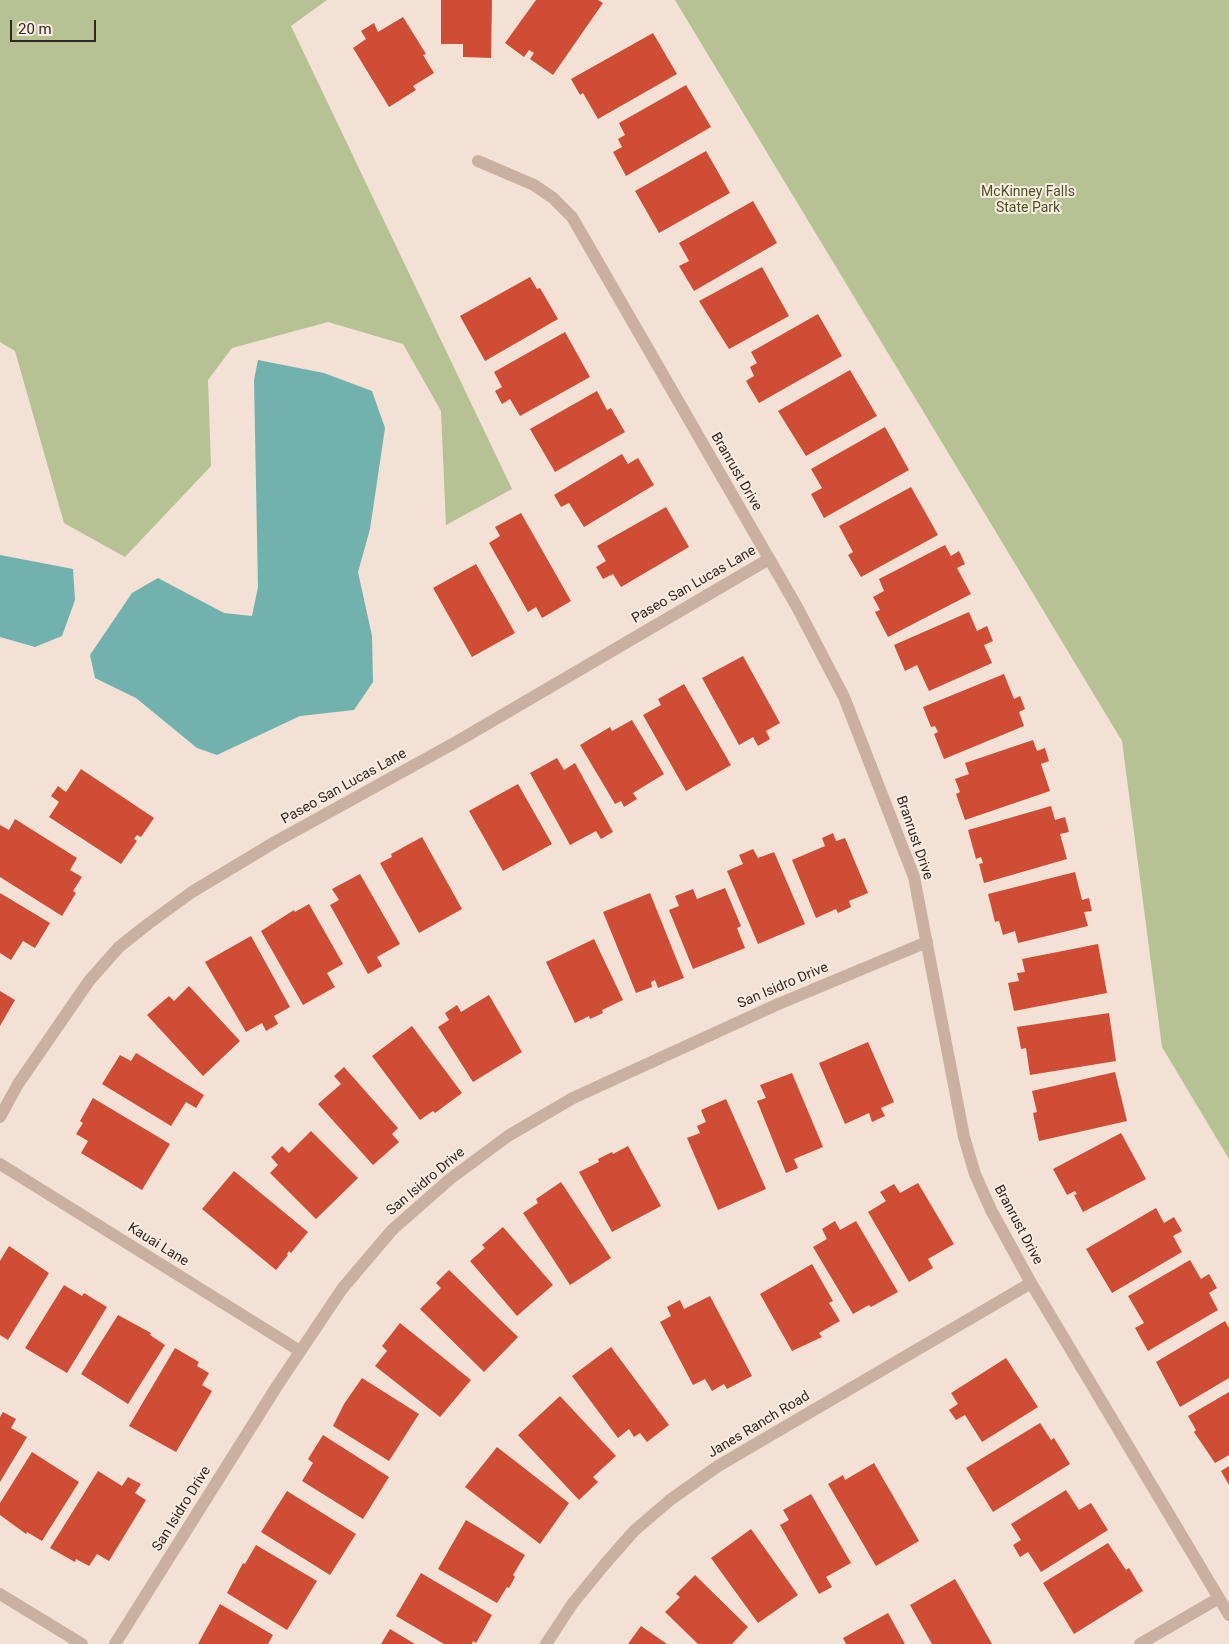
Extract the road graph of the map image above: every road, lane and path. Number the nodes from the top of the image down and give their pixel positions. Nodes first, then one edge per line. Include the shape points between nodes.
1 (478, 161) dead end
2 (769, 559) junction
3 (927, 942) junction
4 (0, 1117) edge
5 (0, 1164) edge
6 (1031, 1283) junction
7 (300, 1351) junction
8 (0, 1594) edge
9 (1219, 1598) junction
10 (1229, 1615) edge
11 (82, 1644) edge
12 (115, 1644) edge
13 (546, 1644) edge
14 (1140, 1644) edge

1 - 2 street, Branrust Drive via 534,185 572,217
2 - 3 street, Branrust Drive via 844,697 914,877
2 - 4 street, Paseo San Lucas Lane via 192,892 119,947 89,981 18,1084
3 - 6 street, Branrust Drive via 964,1137 975,1174
3 - 7 street, San Isidro Drive via 776,1005 572,1098 508,1136 450,1179 392,1230 342,1289
5 - 7 street, Kauai Lane
6 - 9 street, Branrust Drive
6 - 13 street, Janes Ranch Road via 718,1466 670,1500 634,1531 605,1564
7 - 12 street, San Isidro Drive
8 - 11 street
9 - 10 street, Branrust Drive
9 - 14 street

